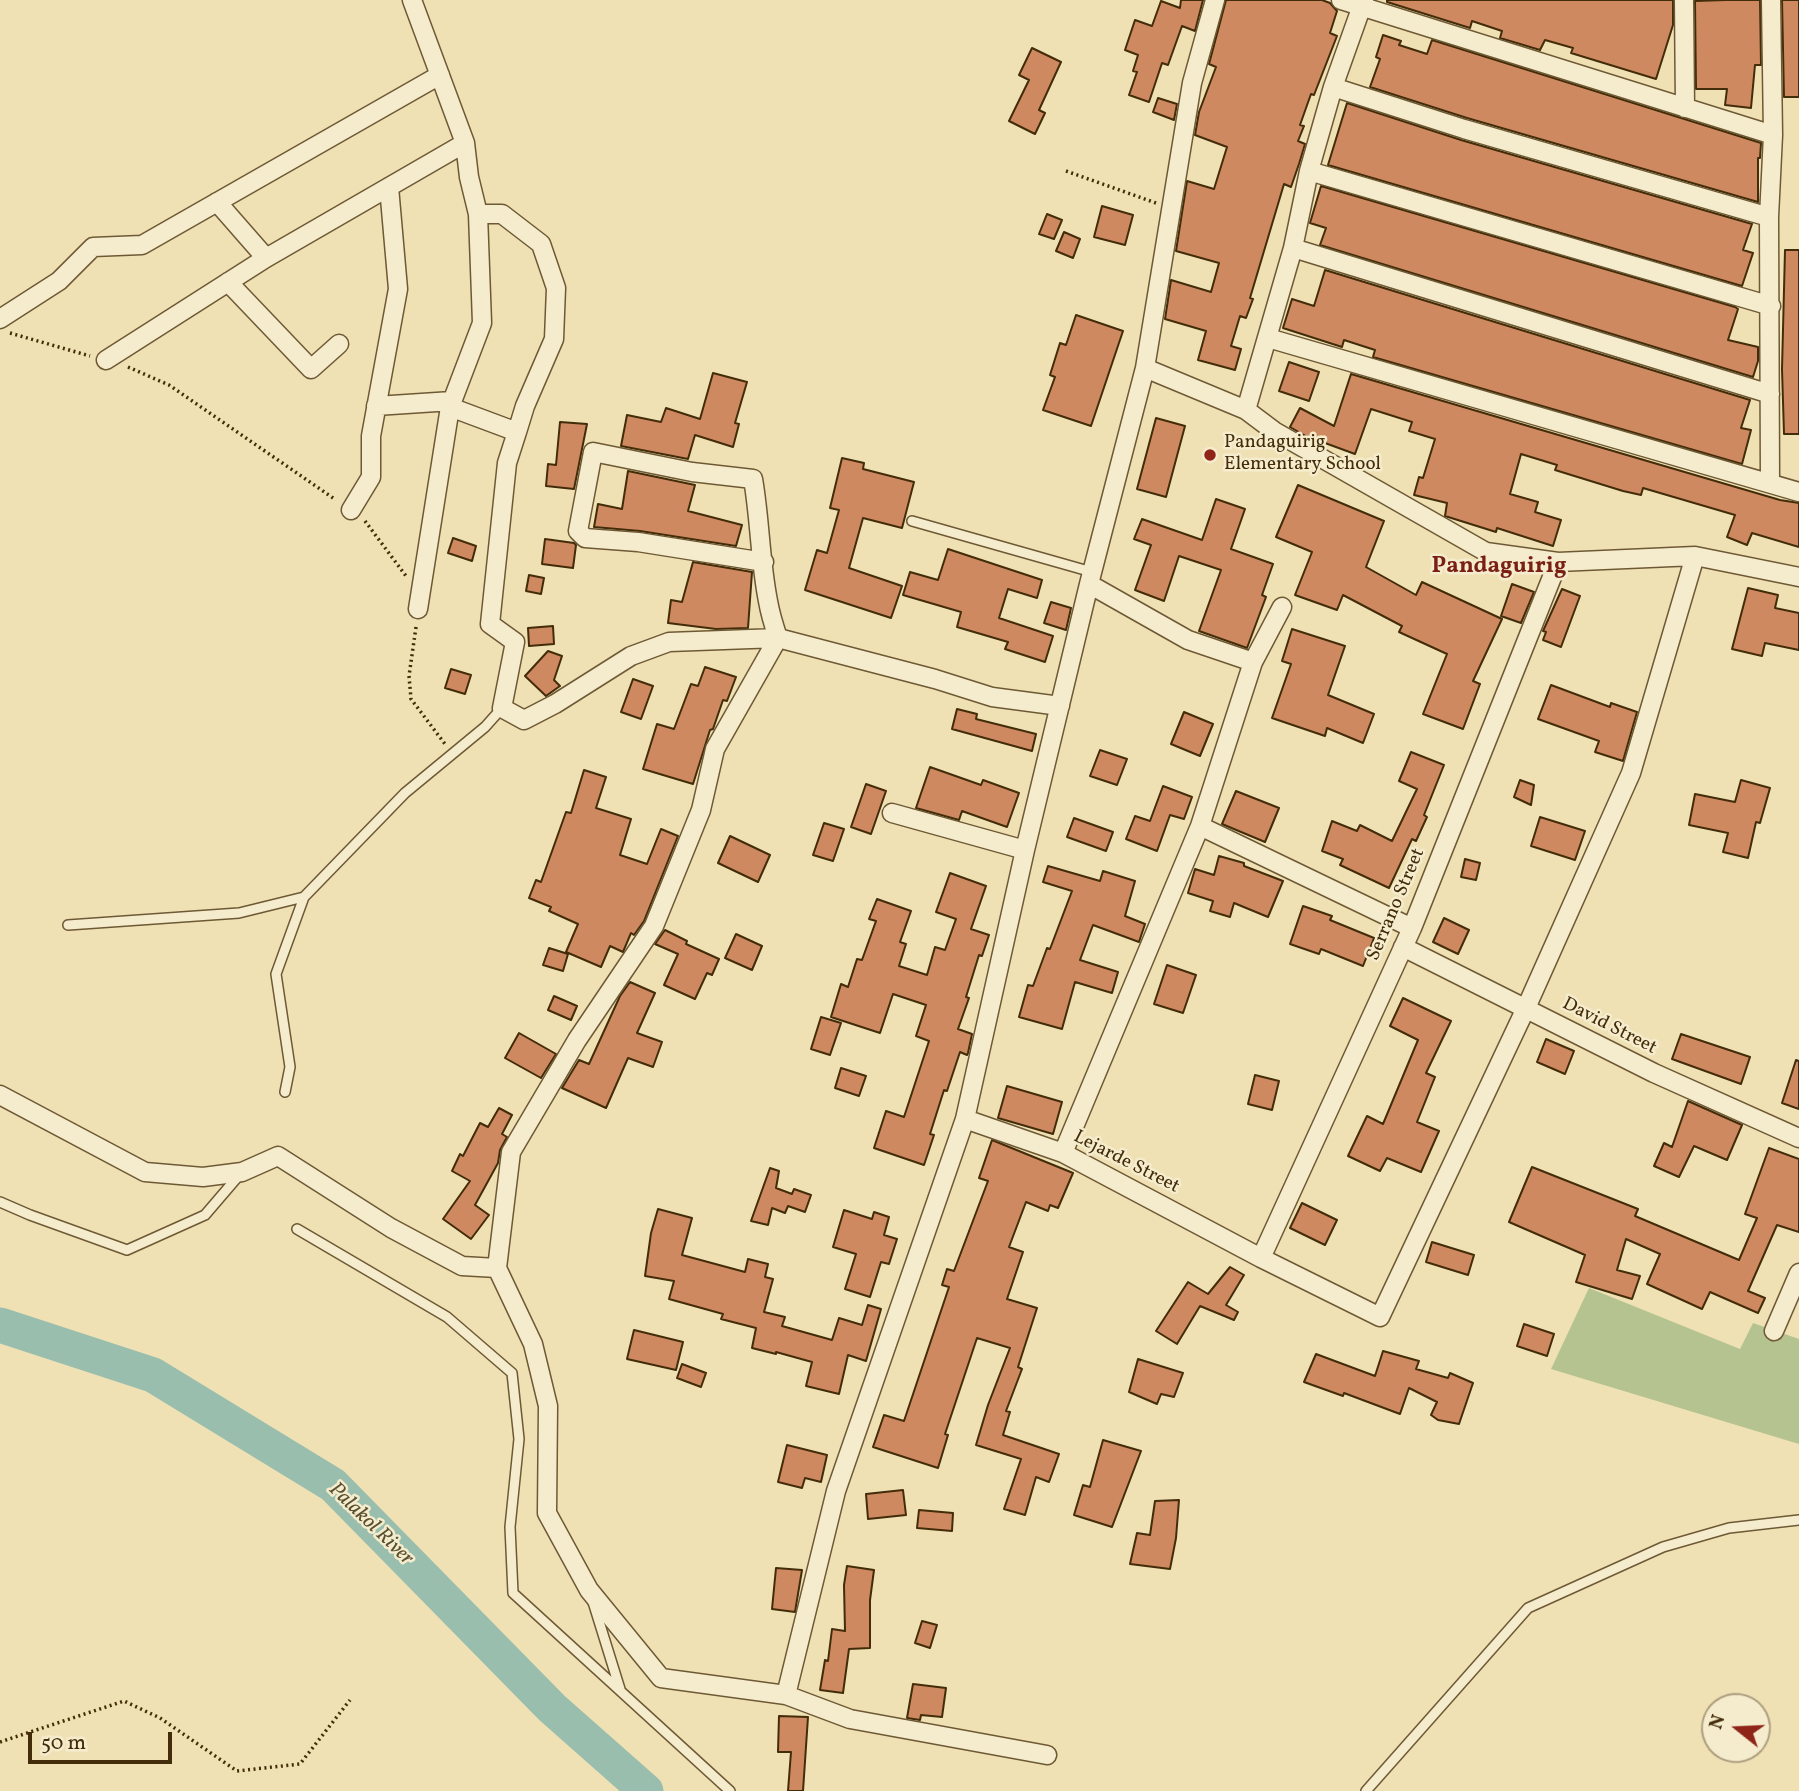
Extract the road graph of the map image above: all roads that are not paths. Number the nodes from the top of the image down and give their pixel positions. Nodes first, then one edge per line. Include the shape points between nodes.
1 (412, 0) edge
2 (1214, 0) edge
3 (1342, 0) edge
4 (1684, 0) edge
5 (1771, 0) edge
6 (1364, 3) edge
7 (440, 75) junction
8 (1334, 87) junction
9 (1685, 108) junction
10 (1773, 135) junction
11 (465, 143) junction
12 (1309, 171) junction
13 (389, 187) junction
14 (218, 202) junction
15 (478, 214) junction
16 (1769, 217) junction
17 (1293, 248) junction
18 (266, 258) junction
19 (228, 282) junction
20 (1771, 306) junction
21 (0, 319) edge
22 (1268, 338) junction
23 (339, 344) dead end
24 (106, 360) road end
25 (1144, 368) junction
26 (1770, 394) junction
27 (451, 404) junction
28 (376, 406) junction
29 (1246, 410) junction
30 (517, 432) junction
31 (1770, 482) junction
32 (1799, 492) edge
33 (351, 510) road end
34 (912, 521) dead end
35 (1695, 556) junction
36 (764, 562) junction
37 (1558, 562) junction
38 (1799, 577) edge
39 (1091, 578) junction
40 (1282, 607) dead end
41 (418, 609) road end
42 (778, 638) junction
43 (1253, 662) junction
44 (1060, 706) junction
45 (502, 708) junction
46 (892, 813) dead end
47 (1200, 826) junction
48 (1025, 850) junction
49 (304, 897) junction
50 (68, 925) dead end
51 (1412, 928) junction
52 (1404, 947) junction
53 (1526, 1008) junction
54 (285, 1092) dead end
55 (0, 1096) edge
56 (965, 1119) junction
57 (1799, 1138) edge
58 (1063, 1153) junction
59 (242, 1172) junction
60 (0, 1202) edge
61 (297, 1229) dead end
62 (1261, 1258) junction
63 (497, 1268) junction
64 (1799, 1273) edge
65 (1774, 1331) dead end
66 (1799, 1520) edge
67 (589, 1590) junction
68 (620, 1690) junction
69 (786, 1695) junction
70 (1047, 1755) dead end
71 (730, 1791) edge
72 (1366, 1791) edge

1 - 7 street
2 - 25 street via 1192,83
3 - 6 street
4 - 9 street
5 - 10 street
6 - 8 street
6 - 9 street
7 - 11 street
7 - 14 street
8 - 12 street
8 - 16 street
9 - 10 street
10 - 16 street
11 - 13 street
11 - 15 street
12 - 17 street
12 - 20 street
13 - 18 street
13 - 28 street via 398,289
14 - 18 street
14 - 21 street via 142,245 93,247 59,281
15 - 27 street via 482,323
15 - 30 street via 502,214 541,244 556,288 554,339
16 - 20 street
17 - 22 street
17 - 26 street
18 - 19 street
19 - 23 street via 311,369
19 - 24 street
20 - 26 street
22 - 29 street
22 - 31 street
25 - 29 street
25 - 39 street
26 - 31 street
27 - 28 street
27 - 30 street
27 - 41 street
28 - 33 street via 371,477
29 - 37 street via 1274,431 1486,552
30 - 45 street via 507,463 489,624 515,642
31 - 32 street
34 - 39 lane
35 - 37 street
35 - 38 street
35 - 53 street via 1631,773
36 - 36 street via 753,480 593,452 578,531 585,538
36 - 42 street via 767,599
37 - 51 street, Serrano Street
39 - 43 street via 1188,640
39 - 44 street
40 - 43 street
42 - 44 street via 992,697
42 - 45 street via 669,642 631,656 524,720
42 - 63 street via 715,749 701,810 654,926 576,1040 511,1152
43 - 47 street
44 - 48 street
45 - 49 lane via 405,793
46 - 48 street
47 - 51 street
47 - 58 street
48 - 56 street
49 - 50 lane via 239,913
49 - 54 lane via 276,974 290,1067
51 - 52 street, Serrano Street
52 - 53 street, David Street
52 - 62 street, Serrano Street
53 - 57 street, David Street via 1654,1073
53 - 62 street, Lejarde Street via 1380,1317
55 - 59 street via 145,1172 203,1177
56 - 58 street, Lejarde Street
56 - 69 street via 836,1491
58 - 62 street, Lejarde Street
59 - 60 lane via 205,1215 127,1250
59 - 63 street via 278,1156 391,1228 462,1266
61 - 68 lane via 447,1317 512,1373 519,1439 510,1527 513,1593
63 - 67 street via 533,1344 548,1406 547,1513
64 - 65 street
66 - 72 lane via 1729,1528 1663,1547 1528,1608
67 - 68 lane
67 - 69 street via 661,1678
68 - 71 lane
69 - 70 street via 850,1719

